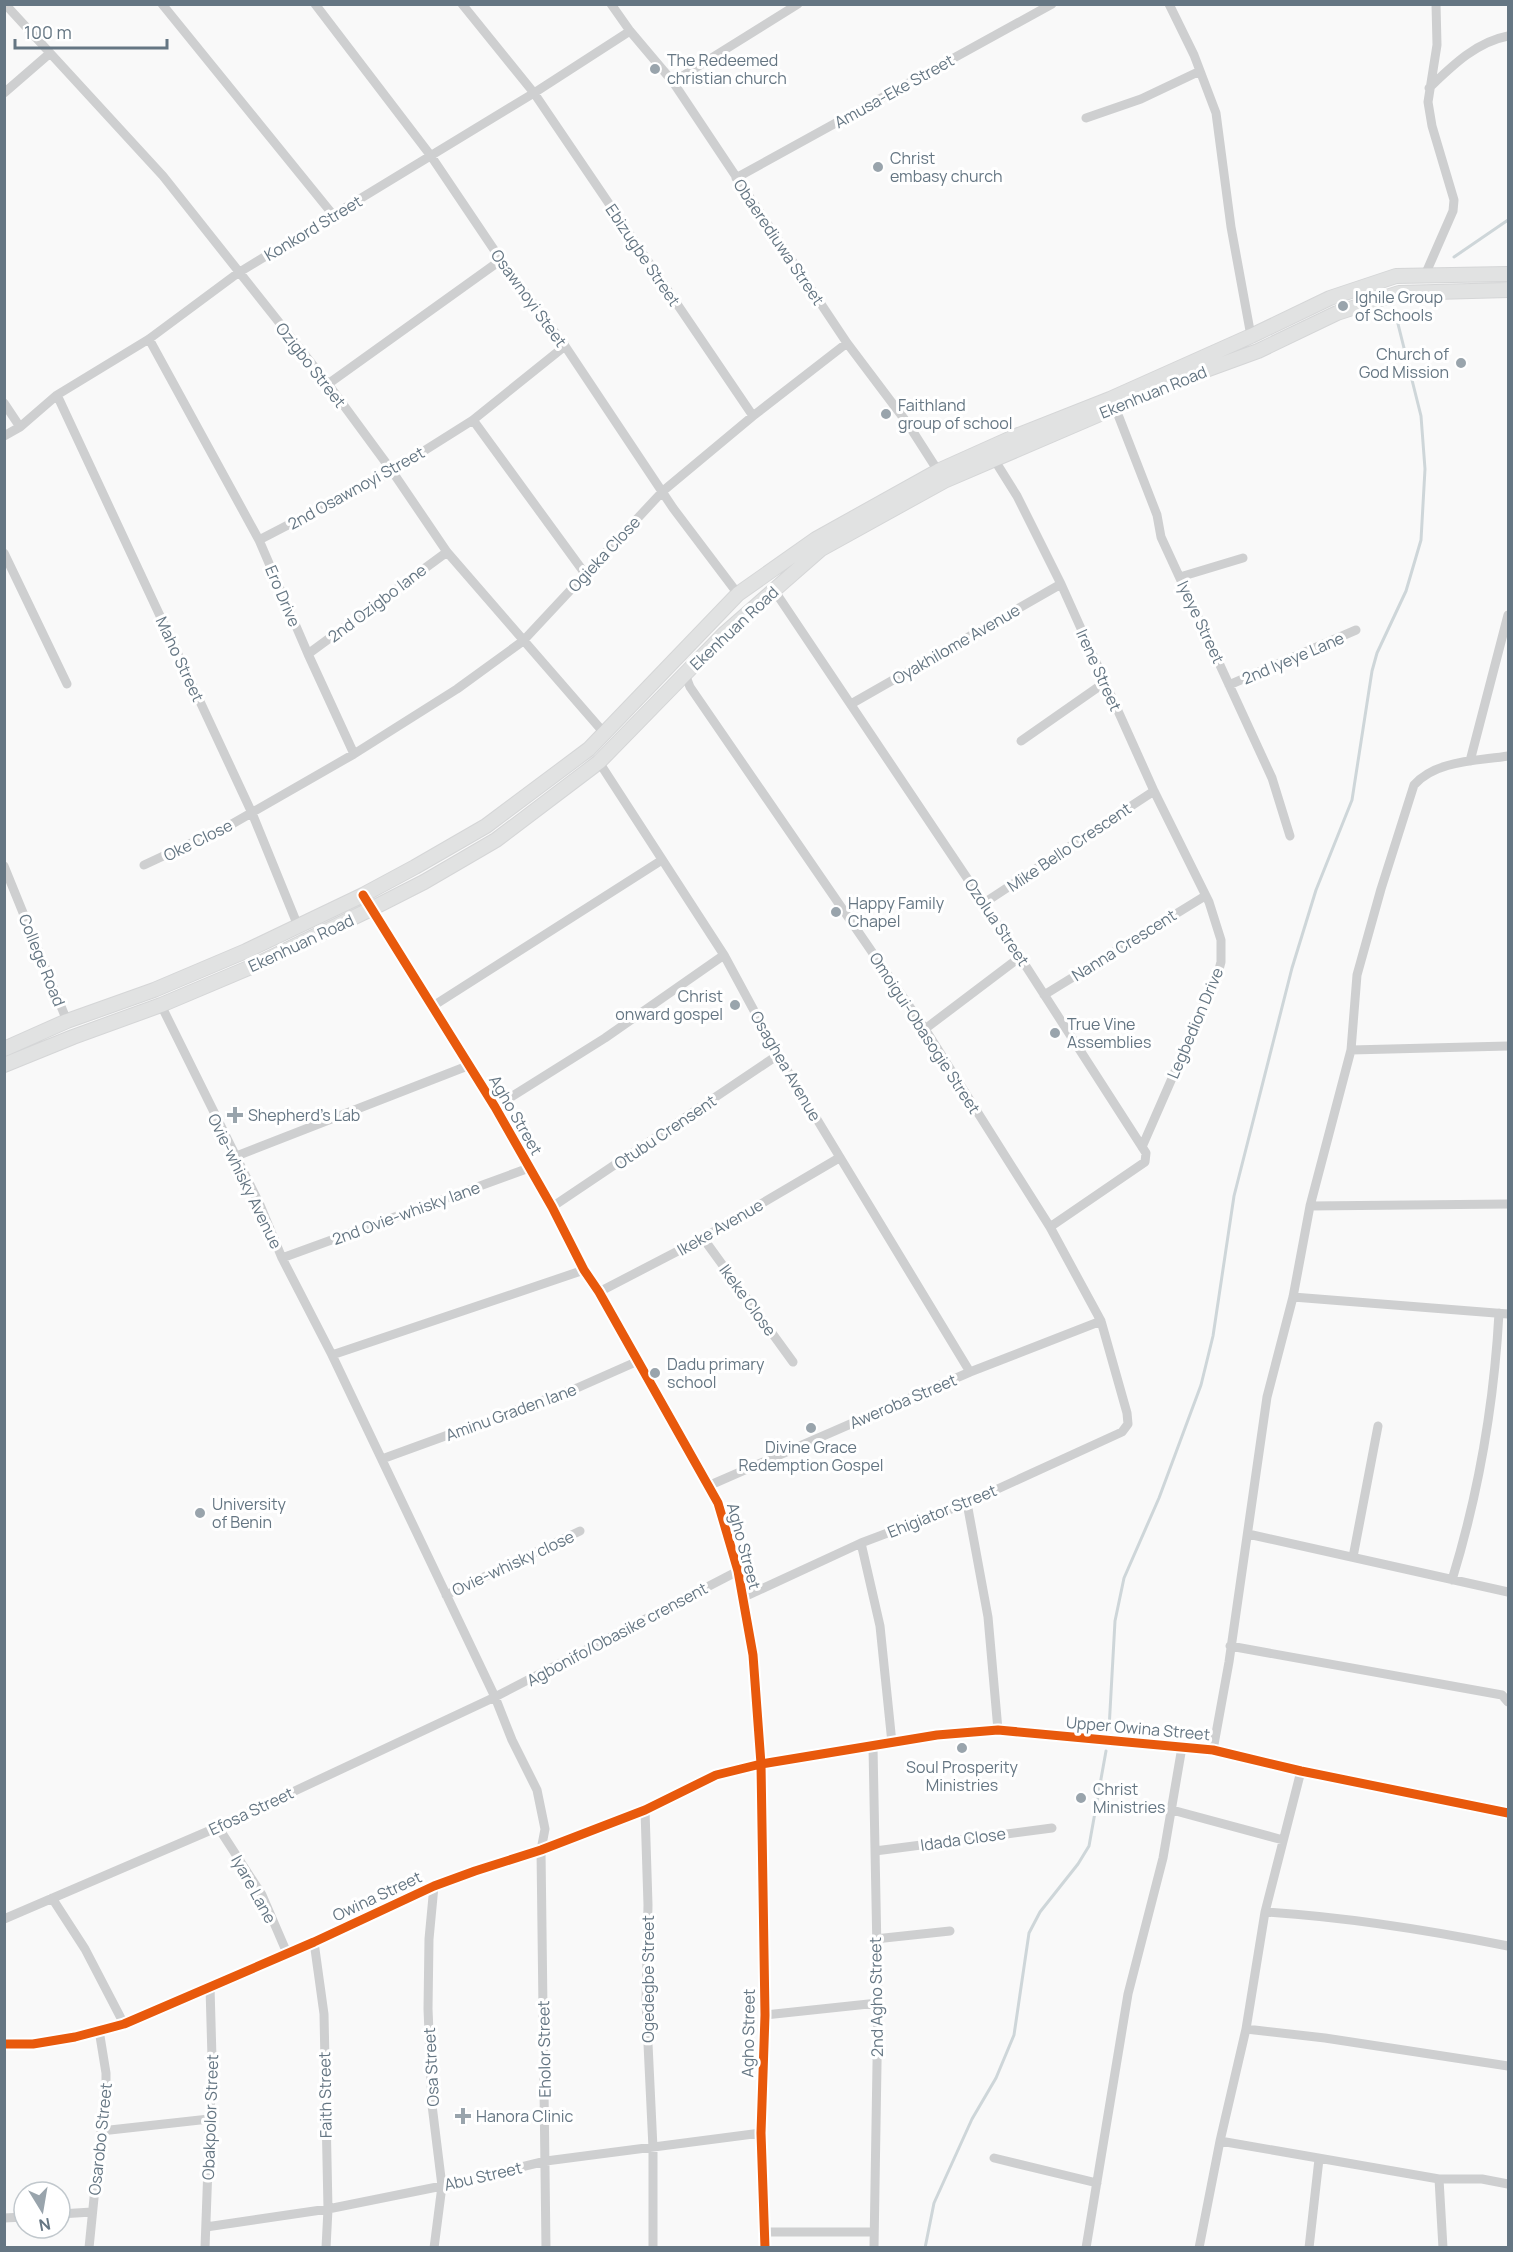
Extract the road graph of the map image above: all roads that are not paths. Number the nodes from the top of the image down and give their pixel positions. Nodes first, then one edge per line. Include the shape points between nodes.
1 (5, 4) edge
2 (162, 4) edge
3 (315, 4) edge
4 (462, 4) edge
5 (611, 4) edge
6 (798, 4) edge
7 (1052, 4) edge
8 (1169, 4) edge
9 (1436, 4) edge
10 (630, 31) junction
11 (1509, 36) edge
12 (49, 54) junction
13 (1200, 71) junction
14 (673, 82) junction
15 (1429, 88) junction
16 (4, 93) edge
17 (534, 93) junction
18 (1086, 118) dead end
19 (431, 156) junction
20 (736, 178) junction
21 (334, 216) junction
22 (501, 260) junction
23 (238, 273) junction
24 (1509, 274) edge
25 (1425, 275) junction
26 (1509, 290) edge
27 (1251, 336) junction
28 (149, 339) junction
29 (847, 344) junction
30 (565, 346) junction
31 (328, 384) junction
32 (57, 395) junction
33 (4, 403) edge
34 (1115, 407) junction
35 (753, 416) junction
36 (473, 420) junction
37 (20, 427) junction
38 (4, 436) edge
39 (991, 454) junction
40 (392, 471) junction
41 (941, 476) junction
42 (663, 491) junction
43 (260, 540) junction
44 (447, 552) junction
45 (4, 554) edge
46 (1243, 558) dead end
47 (586, 575) junction
48 (1180, 577) junction
49 (1061, 584) junction
50 (774, 590) junction
51 (738, 594) junction
52 (1509, 615) edge
53 (1356, 630) dead end
54 (523, 641) junction
55 (308, 654) junction
56 (686, 674) junction
57 (1104, 682) junction
58 (67, 684) dead end
59 (1229, 685) junction
60 (851, 704) junction
61 (605, 734) junction
62 (1022, 741) dead end
63 (354, 754) junction
64 (1509, 756) edge
65 (1470, 761) junction
66 (599, 762) junction
67 (1154, 791) junction
68 (252, 813) junction
69 (1290, 836) dead end
70 (662, 860) junction
71 (4, 866) edge
72 (144, 866) dead end
73 (363, 895) junction
74 (1205, 896) junction
75 (984, 903) junction
76 (371, 909) junction
77 (298, 926) junction
78 (724, 955) junction
79 (1020, 957) junction
80 (1044, 995) junction
81 (160, 1005) junction
82 (433, 1006) junction
83 (67, 1021) junction
84 (925, 1029) junction
85 (1509, 1046) edge
86 (4, 1049) edge
87 (1351, 1050) junction
88 (778, 1056) junction
89 (4, 1065) edge
90 (470, 1065) junction
91 (495, 1107) junction
92 (1142, 1148) junction
93 (234, 1156) junction
94 (839, 1158) junction
95 (530, 1168) junction
96 (1509, 1204) edge
97 (1310, 1206) junction
98 (552, 1207) junction
99 (1050, 1227) junction
100 (703, 1238) junction
101 (282, 1258) junction
102 (584, 1270) junction
103 (599, 1292) junction
104 (1293, 1297) junction
105 (1504, 1313) edge
106 (1101, 1321) junction
107 (333, 1355) junction
108 (638, 1361) junction
109 (793, 1362) dead end
110 (970, 1372) junction
111 (1127, 1413) joint
112 (1378, 1426) dead end
113 (382, 1459) junction
114 (708, 1486) junction
115 (967, 1503) junction
116 (580, 1531) dead end
117 (1248, 1534) junction
118 (861, 1544) junction
119 (1353, 1557) junction
120 (738, 1571) junction
121 (1452, 1580) junction
122 (1509, 1592) edge
123 (446, 1595) junction
124 (742, 1598) junction
125 (1230, 1646) junction
126 (495, 1697) junction
127 (1509, 1702) edge
128 (998, 1730) junction
129 (892, 1743) junction
130 (873, 1747) junction
131 (1182, 1747) junction
132 (1213, 1750) junction
133 (761, 1764) junction
134 (1301, 1771) junction
135 (645, 1810) junction
136 (1172, 1810) junction
137 (1509, 1813) edge
138 (218, 1827) junction
139 (1052, 1828) dead end
140 (1283, 1840) junction
141 (542, 1850) junction
142 (874, 1851) junction
143 (434, 1886) junction
144 (52, 1898) junction
145 (1265, 1912) junction
146 (4, 1918) edge
147 (950, 1931) dead end
148 (875, 1939) junction
149 (314, 1942) junction
150 (1509, 1946) edge
151 (287, 1953) junction
152 (210, 1987) junction
153 (878, 2003) junction
154 (765, 2015) junction
155 (124, 2024) junction
156 (99, 2030) junction
157 (1246, 2030) junction
158 (4, 2044) edge
159 (1509, 2066) edge
160 (209, 2119) junction
161 (101, 2131) junction
162 (761, 2133) junction
163 (1220, 2141) junction
164 (653, 2148) junction
165 (994, 2158) dead end
166 (1319, 2160) junction
167 (546, 2161) junction
168 (1439, 2179) junction
169 (1097, 2183) junction
170 (1509, 2184) edge
171 (442, 2186) junction
172 (328, 2209) junction
173 (92, 2212) junction
174 (72, 2213) edge
175 (206, 2227) junction
176 (765, 2232) junction
177 (874, 2232) junction
178 (89, 2247) edge
179 (205, 2247) edge
180 (326, 2247) edge
181 (434, 2247) edge
182 (546, 2247) edge
183 (653, 2247) edge
184 (765, 2247) edge
185 (874, 2247) edge
186 (1086, 2247) edge
187 (1199, 2247) edge
188 (1309, 2247) edge
189 (1443, 2247) edge

1 - 12 street, Ozigbo Street
2 - 21 street
3 - 19 street, Osawnoyi Steet
4 - 17 street, Ebizugbe Street
5 - 10 street, Obaerediuwa Street
6 - 14 street
7 - 20 street, Amusa-Eke Street
8 - 13 street
9 - 15 street via 1436,52
10 - 14 street, Obaerediuwa Street
10 - 17 street, Konkord Street
11 - 15 street via 1461,57
12 - 16 street
12 - 23 street, Ozigbo Street via 163,176
13 - 18 street via 1141,99
13 - 27 street via 1216,113
14 - 20 street, Obaerediuwa Street
15 - 25 street via 1432,126 1454,201
17 - 19 street, Konkord Street
17 - 35 street, Ebizugbe Street
19 - 21 street, Konkord Street
19 - 22 street, Osawnoyi Steet
20 - 29 street, Obaerediuwa Street
21 - 23 street, Konkord Street
22 - 30 street, Osawnoyi Steet
22 - 31 street
23 - 28 street, Konkord Street
23 - 31 street, Ozigbo Street
24 - 25 main road, Ekenhuan Road
25 - 27 main road, Ekenhuan Road via 1396,276 1330,298
26 - 34 main road, Ekenhuan Road via 1399,293 1337,313 1258,351
27 - 39 main road, Ekenhuan Road
28 - 32 street, Konkord Street
28 - 43 street, Ero Drive
29 - 35 street, Ogieka Close
29 - 41 street, Obaerediuwa Street via 908,423
30 - 36 street, 2nd Osawnoyi Street
30 - 42 street, Osawnoyi Steet
31 - 40 street, Ozigbo Street
32 - 37 street, Konkord Street
32 - 68 street, Maho Street
33 - 37 street
34 - 39 main road, Ekenhuan Road
34 - 48 street, Iyeye Street via 1157,515 1161,537
35 - 42 street, Ogieka Close
36 - 40 street, 2nd Osawnoyi Street
36 - 47 street
37 - 38 street, Konkord Street
39 - 41 main road, Ekenhuan Road
39 - 49 street, Irene Street
40 - 43 street, 2nd Osawnoyi Street
40 - 44 street, Ozigbo Street
41 - 50 main road, Ekenhuan Road via 821,549
41 - 51 main road, Ekenhuan Road via 816,539
42 - 47 street, Ogieka Close
42 - 51 street, Osawnoyi Steet
43 - 55 street, Ero Drive
44 - 54 street, Ozigbo Street
44 - 55 street, 2nd Ozigbo lane
45 - 58 street
46 - 48 street
47 - 54 street, Ogieka Close
48 - 59 street, Iyeye Street
49 - 57 street, Irene Street
49 - 60 street, Oyakhilome Avenue
50 - 56 main road, Ekenhuan Road
50 - 60 street, Ozolua Street
51 - 61 main road, Ekenhuan Road
52 - 65 street
53 - 59 street, 2nd Iyeye Lane
54 - 61 street, Ozigbo Street
54 - 63 street, Ogieka Close via 457,689
55 - 63 street, Ero Drive
56 - 66 main road, Ekenhuan Road
56 - 84 street, Omoigui-Obasogie Street via 690,687
57 - 62 street
57 - 67 street, Irene Street
59 - 69 street, Iyeye Street via 1272,778
60 - 75 street, Ozolua Street
61 - 73 main road, Ekenhuan Road via 486,826
63 - 68 street
64 - 65 street
65 - 87 street via 1435,770 1414,785 1357,975
66 - 70 street, Osaghea Avenue
66 - 76 main road, Ekenhuan Road via 495,840
67 - 74 street, Irene Street
67 - 75 street, Mike Bello Crescent
68 - 72 street, Oke Close
68 - 77 street, Maho Street
70 - 78 street, Osaghea Avenue
70 - 82 street
71 - 83 street, College Road
73 - 76 street, Agho Street
73 - 77 main road, Ekenhuan Road
74 - 80 street, Nanna Crescent
74 - 92 street, Legbedion Drive via 1221,940 1221,962
75 - 79 street, Ozolua Street
76 - 81 main road, Ekenhuan Road via 253,966
76 - 82 street, Agho Street
77 - 83 main road, Ekenhuan Road via 154,990
78 - 88 street, Osaghea Avenue
78 - 91 street via 605,1038
79 - 80 street, Ozolua Street
79 - 84 street
80 - 92 street, Ozolua Street
81 - 89 main road, Ekenhuan Road
81 - 93 street, Ovie-whisky Avenue
82 - 90 street, Agho Street
83 - 86 main road, Ekenhuan Road
84 - 99 street, Omoigui-Obasogie Street
85 - 87 street
87 - 97 street
88 - 94 street, Osaghea Avenue
88 - 98 street, Otubu Crensent
90 - 91 street, Agho Street
90 - 93 street
91 - 95 street, Agho Street
92 - 99 street via 1145,1162
93 - 101 street, Ovie-whisky Avenue
94 - 100 street, Ikeke Avenue
94 - 110 street, Osaghea Avenue
95 - 98 street, Agho Street
95 - 101 street, 2nd Ovie-whisky lane
96 - 97 street
97 - 104 street
98 - 102 street, Agho Street
99 - 106 street, Omoigui-Obasogie Street
100 - 103 street, Ikeke Avenue
100 - 109 street, Ikeke Close
101 - 107 street, Ovie-whisky Avenue
102 - 103 street, Agho Street
102 - 107 street
103 - 108 street, Agho Street
104 - 105 street
104 - 117 street via 1266,1397
105 - 121 street via 1484,1451
106 - 110 street, Aweroba Street
106 - 111 street, Omoigui-Obasogie Street
107 - 113 street, Ovie-whisky Avenue
108 - 113 street, Aminu Graden lane via 577,1388
108 - 114 street, Agho Street
110 - 114 street, Aweroba Street
111 - 115 street, Ehigiator Street via 1128,1424 1122,1432
112 - 119 street
113 - 123 street, Ovie-whisky Avenue
114 - 120 street, Agho Street via 718,1503
115 - 118 street, Ehigiator Street
115 - 128 street via 988,1617
116 - 123 street, Ovie-whisky close
117 - 119 street
117 - 125 street
118 - 124 street, Ehigiator Street
118 - 129 street via 880,1626
119 - 121 street
120 - 124 street, Agho Street
120 - 126 street, Agbonifo/Obasike crensent
121 - 122 street
123 - 126 street, Ovie-whisky Avenue
124 - 133 street, Agho Street via 753,1655
125 - 127 street via 1502,1695
125 - 132 street
126 - 138 street, Efosa Street
126 - 141 street, Eholor Street via 537,1790 545,1829
128 - 129 street, Upper Owina Street
128 - 131 street, Upper Owina Street
129 - 130 street, Upper Owina Street
130 - 133 street, Upper Owina Street
130 - 142 street, 2nd Agho Street
131 - 132 street, Upper Owina Street
131 - 136 street
132 - 134 street, Upper Owina Street
133 - 135 street, Owina Street via 716,1775
133 - 154 street, Agho Street
134 - 137 street, Upper Owina Street
134 - 140 street
135 - 141 street, Owina Street
135 - 164 street, Ogedegbe Street via 646,2002
136 - 140 street
136 - 169 street via 1151,1911 1128,1994
138 - 144 street, Efosa Street
138 - 151 street, Iyare Lane via 262,1895
139 - 142 street, Idada Close
140 - 145 street
141 - 143 street, Owina Street
141 - 167 street, Eholor Street
142 - 148 street, 2nd Agho Street
143 - 149 street, Owina Street
143 - 171 street, Osa Street via 428,2009 432,2105
144 - 146 street, Efosa Street
144 - 155 street via 85,1949
145 - 150 street via 1333,1916
145 - 157 street
147 - 148 street
148 - 153 street, 2nd Agho Street
149 - 151 street, Owina Street
149 - 172 street, Faith Street via 324,2014
151 - 152 street, Owina Street
152 - 155 street, Owina Street
152 - 160 street, Obakpolor Street
153 - 154 street
153 - 177 street, 2nd Agho Street
154 - 162 street, Agho Street
155 - 156 street, Owina Street
156 - 158 street, Owina Street via 44,2042
156 - 161 street, Osarobo Street via 106,2073
157 - 159 street
157 - 163 street
160 - 161 street
160 - 175 street, Obakpolor Street
161 - 173 street, Osarobo Street
162 - 164 street, Abu Street
162 - 176 street, Agho Street
163 - 166 street
163 - 187 street
164 - 167 street, Abu Street
164 - 183 street, Ogedegbe Street
165 - 169 street
166 - 168 street
166 - 188 street
167 - 171 street, Abu Street
167 - 182 street, Eholor Street
168 - 170 street via 1482,2179
168 - 189 street
169 - 186 street
171 - 172 street, Abu Street
171 - 181 street, Osa Street
172 - 175 street, Abu Street
172 - 180 street, Faith Street
173 - 174 street
173 - 178 street, Osarobo Street
175 - 179 street, Obakpolor Street
176 - 177 street
176 - 184 street, Agho Street
177 - 185 street, 2nd Agho Street

